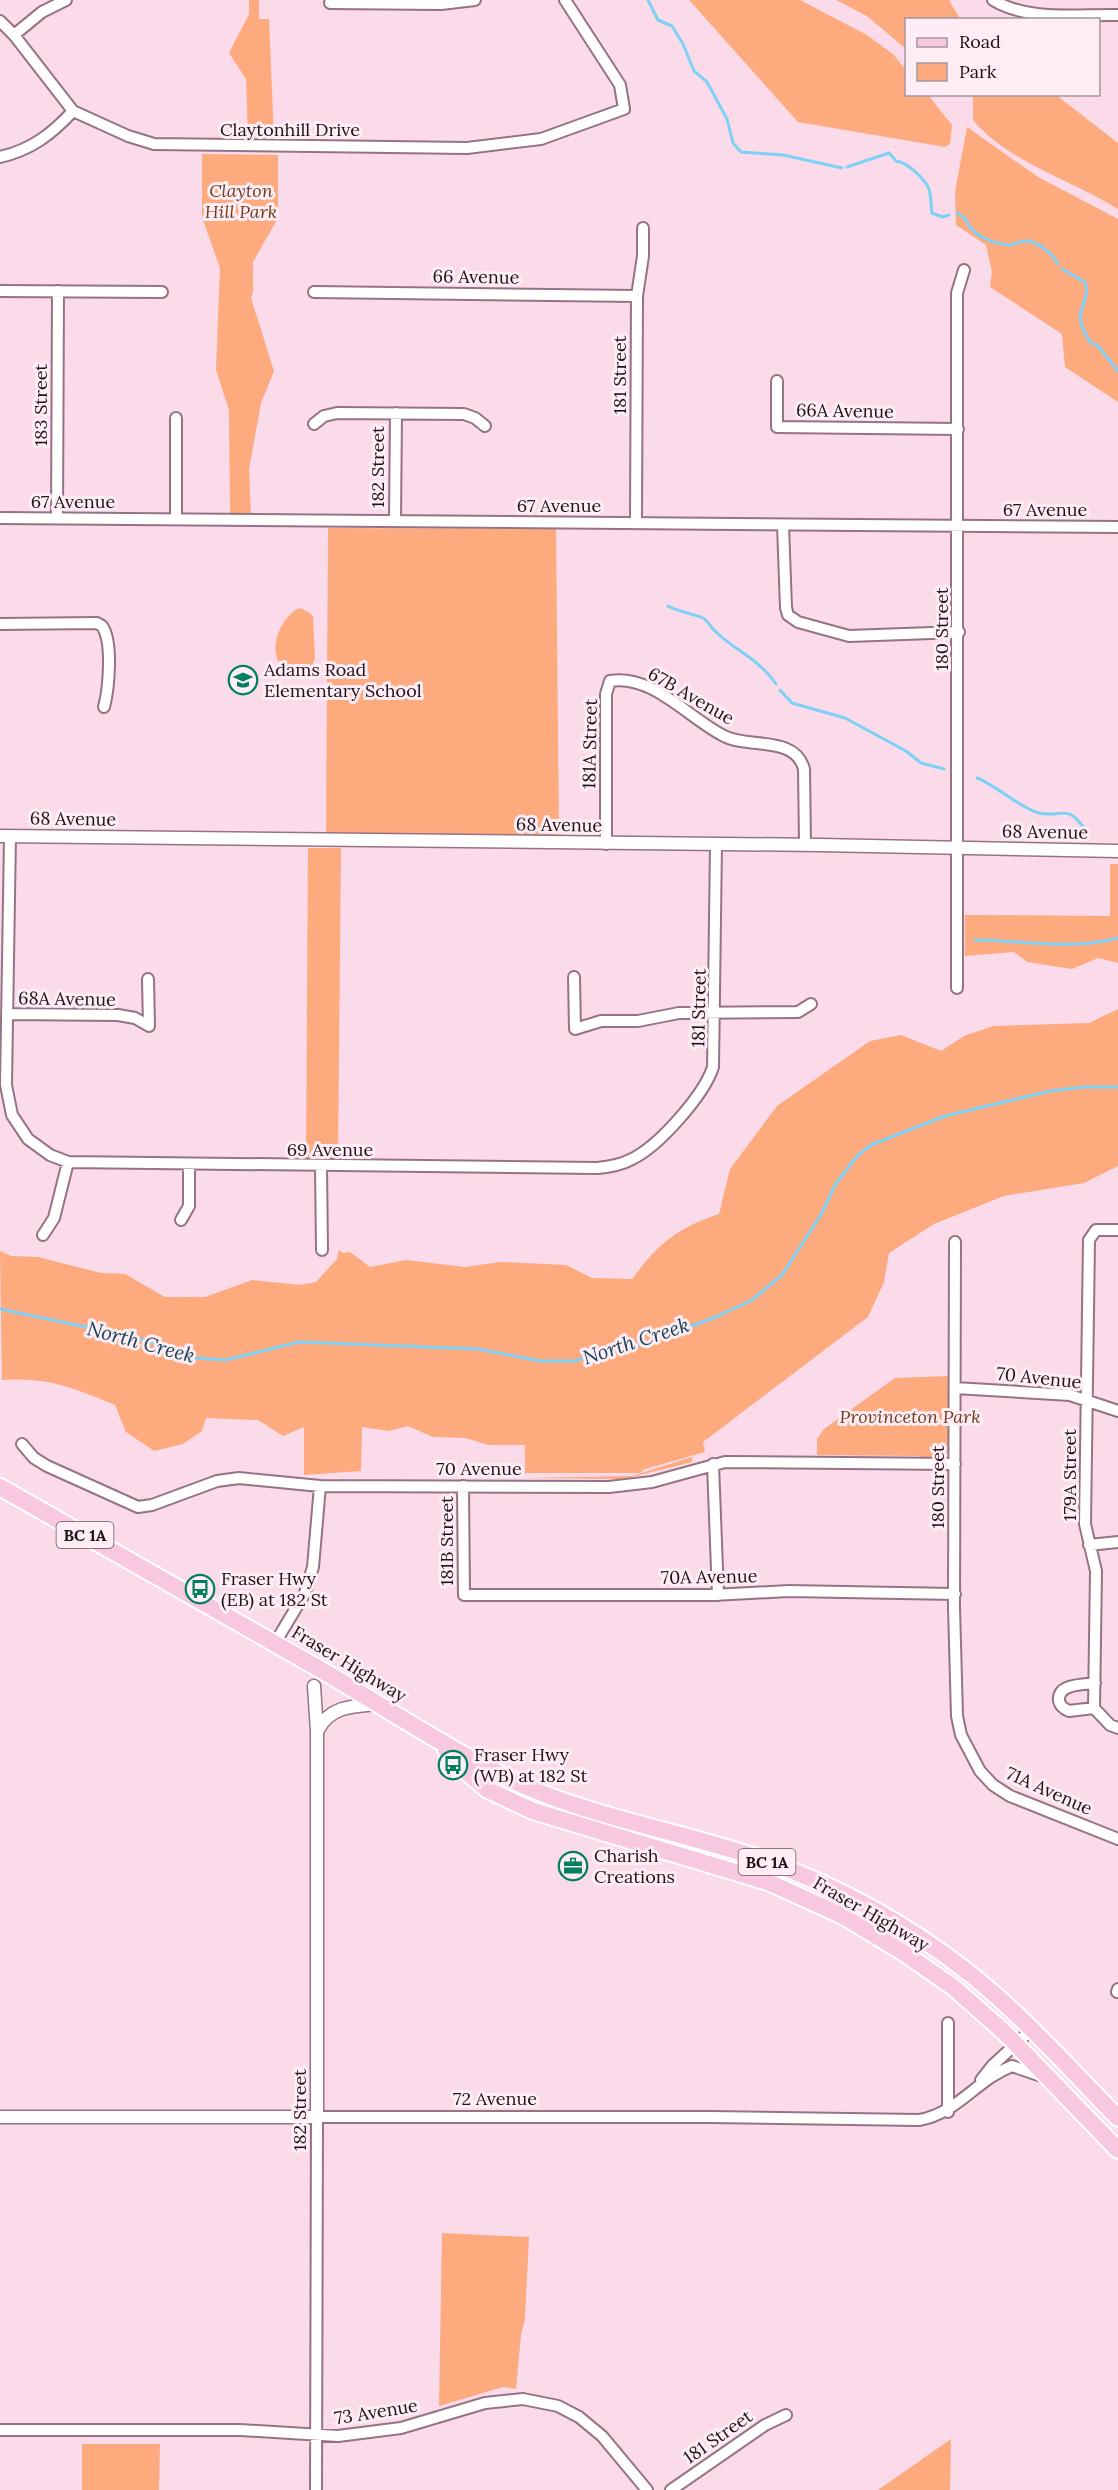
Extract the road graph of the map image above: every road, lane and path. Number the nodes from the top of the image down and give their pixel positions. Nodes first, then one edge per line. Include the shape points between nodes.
1 (66, 0) edge
2 (475, 0) edge
3 (565, 0) edge
4 (993, 0) edge
5 (330, 3) dead end
6 (1118, 15) edge
7 (0, 21) edge
8 (14, 35) junction
9 (73, 111) junction
10 (0, 157) edge
11 (643, 228) dead end
12 (964, 270) dead end
13 (0, 291) edge
14 (58, 291) junction
15 (162, 292) dead end
16 (314, 292) dead end
17 (637, 296) junction
18 (777, 381) dead end
19 (396, 413) junction
20 (176, 418) dead end
21 (314, 424) dead end
22 (485, 426) dead end
23 (958, 429) junction
24 (0, 518) edge
25 (57, 518) junction
26 (176, 519) junction
27 (395, 521) junction
28 (636, 523) junction
29 (783, 525) junction
30 (959, 527) junction
31 (1118, 527) edge
32 (0, 624) edge
33 (959, 632) junction
34 (610, 681) joint
35 (104, 707) dead end
36 (5, 836) edge
37 (606, 843) junction
38 (716, 844) junction
39 (805, 844) junction
40 (957, 849) junction
41 (1118, 851) edge
42 (573, 977) dead end
43 (148, 979) dead end
44 (957, 988) dead end
45 (811, 1004) dead end
46 (716, 1012) junction
47 (7, 1014) junction
48 (648, 1149) joint
49 (68, 1162) junction
50 (189, 1165) junction
51 (321, 1166) junction
52 (181, 1221) dead end
53 (1118, 1230) edge
54 (43, 1235) dead end
55 (955, 1242) dead end
56 (322, 1250) dead end
57 (955, 1388) junction
58 (1086, 1399) junction
59 (1118, 1410) edge
60 (22, 1444) dead end
61 (713, 1464) junction
62 (955, 1464) junction
63 (320, 1486) junction
64 (464, 1486) junction
65 (0, 1487) edge
66 (1118, 1542) edge
67 (1089, 1545) junction
68 (955, 1594) junction
69 (464, 1595) joint
70 (718, 1595) junction
71 (275, 1643) junction
72 (1095, 1683) junction
73 (314, 1686) dead end
74 (956, 1695) joint
75 (377, 1704) junction
76 (1094, 1708) junction
77 (1118, 1728) edge
78 (317, 1731) junction
79 (428, 1733) junction
80 (1118, 1839) edge
81 (948, 2022) dead end
82 (1031, 2030) junction
83 (1016, 2044) junction
84 (1048, 2079) junction
85 (978, 2085) junction
86 (948, 2112) junction
87 (0, 2117) edge
88 (317, 2117) junction
89 (1118, 2118) edge
90 (1118, 2150) edge
91 (786, 2415) dead end
92 (0, 2430) edge
93 (317, 2434) junction
94 (316, 2490) edge
95 (647, 2490) edge
96 (671, 2490) edge

1 - 8 street via 42,12
2 - 5 street via 441,4
3 - 9 street, Claytonhill Drive via 620,85 624,109 541,139 467,148 154,144
4 - 6 street via 1015,11 1033,14
7 - 8 street, Claytonhill Drive
8 - 9 street, Claytonhill Drive
9 - 10 street via 45,138
11 - 17 street, 181 Street
12 - 23 street, 180 Street via 957,293
13 - 14 street
14 - 15 street
14 - 25 street, 183 Street
16 - 17 street, 66 Avenue
17 - 28 street, 181 Street
18 - 23 street, 66A Avenue via 777,427
19 - 21 street via 337,413
19 - 22 street via 464,414
19 - 27 street, 182 Street
20 - 26 street
23 - 30 street, 180 Street
24 - 25 street, 67 Avenue
25 - 26 street, 67 Avenue
26 - 27 street, 67 Avenue
27 - 28 street, 67 Avenue
28 - 29 street, 67 Avenue
29 - 30 street, 67 Avenue
29 - 33 street via 786,608 788,615 798,622 861,638
30 - 31 street, 67 Avenue
30 - 33 street, 180 Street
32 - 35 street via 102,626 107,636 108,685
33 - 40 street, 180 Street
34 - 37 street, 181A Street via 606,694
34 - 39 street, 67B Avenue via 626,679 652,690 726,737 791,750 801,758
36 - 37 street, 68 Avenue
36 - 47 street
37 - 38 street, 68 Avenue
38 - 39 street, 68 Avenue
38 - 46 street, 181 Street
39 - 40 street, 68 Avenue
40 - 41 street, 68 Avenue
40 - 44 street, 180 Street
42 - 46 street via 575,1029 601,1020
43 - 47 street, 68A Avenue via 149,1026 118,1015
45 - 46 street via 798,1012
46 - 48 street, 181 Street via 715,1056 709,1081
47 - 49 street, 69 Avenue via 8,1100 18,1128 38,1148
48 - 51 street, 69 Avenue via 621,1164 597,1168
49 - 50 street, 69 Avenue
49 - 54 street via 54,1218
50 - 51 street, 69 Avenue
50 - 52 street via 189,1206
51 - 56 street
53 - 58 street, 179A Street via 1096,1230 1089,1240
55 - 57 street, 180 Street
57 - 58 street, 70 Avenue
57 - 62 street, 180 Street
58 - 59 street, 70 Avenue
58 - 67 street, 179A Street via 1085,1524
60 - 63 street, 70 Avenue via 46,1466 138,1507 217,1481 239,1478
61 - 62 street, 70 Avenue
61 - 64 street, 70 Avenue via 632,1486
61 - 70 street
62 - 68 street, 180 Street
63 - 64 street, 70 Avenue
63 - 71 street via 313,1567 304,1593
64 - 69 street, 181B Street
65 - 71 main road, Fraser Highway / BC 1A
66 - 67 street
67 - 72 street, 179A Street via 1096,1571
68 - 70 street, 70A Avenue via 789,1591
68 - 74 street, 180 Street
69 - 70 street, 70A Avenue
71 - 75 main road, Fraser Highway / BC 1A
72 - 76 street, 179A Street
72 - 76 street via 1068,1687 1059,1699 1069,1711
73 - 78 street, 182 Street
74 - 80 street, 71A Avenue via 963,1743 993,1785 1010,1796
75 - 78 street via 330,1713
75 - 79 main road, Fraser Highway / BC 1A
76 - 77 street
78 - 88 street, 182 Street
79 - 82 main road, Fraser Highway / BC 1A via 534,1790 765,1861 837,1891 925,1940 970,1973
79 - 83 main road, Fraser Highway / BC 1A via 488,1790 534,1811 768,1882 843,1916 953,1987
81 - 86 street
82 - 83 street, 72 Avenue
82 - 89 main road, Fraser Highway / BC 1A
83 - 84 main road, Fraser Highway / BC 1A
83 - 85 street, 72 Avenue
84 - 85 street, 72 Avenue via 1012,2066
84 - 90 main road, Fraser Highway / BC 1A
85 - 86 street, 72 Avenue
86 - 88 street, 72 Avenue via 919,2120
87 - 88 street, 72 Avenue
88 - 93 street, 182 Street
91 - 96 street, 181 Street via 765,2425
92 - 93 street, 73 Avenue via 240,2430
93 - 94 street, 182 Street
93 - 95 street, 73 Avenue via 367,2433 415,2425 492,2401 533,2401 569,2410 587,2423

